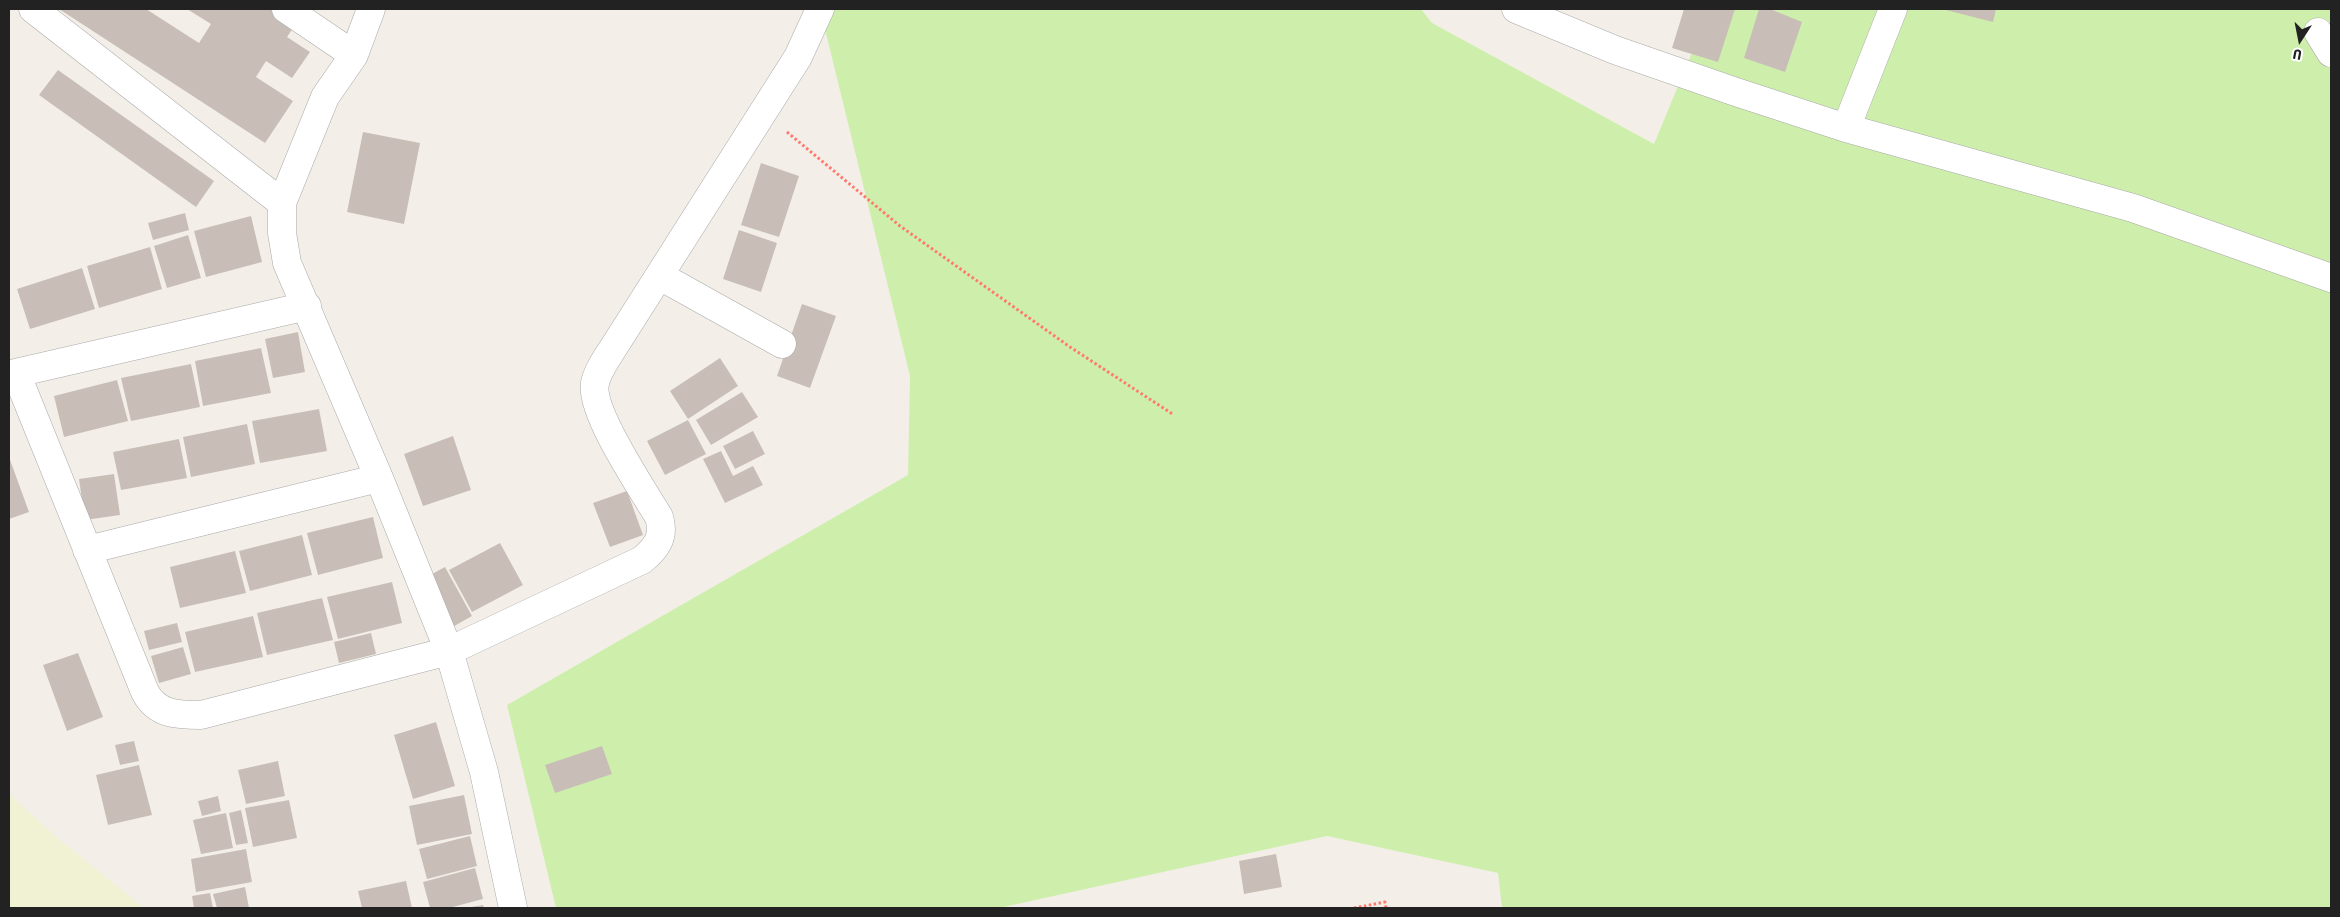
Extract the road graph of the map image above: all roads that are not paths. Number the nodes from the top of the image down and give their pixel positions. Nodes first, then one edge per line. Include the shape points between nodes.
1 (33, 9) edge
2 (286, 9) edge
3 (371, 9) edge
4 (820, 9) edge
5 (1516, 9) edge
6 (1893, 9) edge
7 (354, 55) junction
8 (1846, 128) junction
9 (282, 203) junction
10 (660, 276) junction
11 (2331, 278) edge
12 (307, 306) junction
13 (782, 344) dead end
14 (12, 374) edge
15 (379, 478) junction
16 (87, 550) junction
17 (449, 651) junction
18 (513, 908) edge

1 - 9 street
2 - 7 street
3 - 7 street
4 - 10 street via 798,57
5 - 8 street via 1615,50
6 - 8 street
7 - 9 street via 325,97
8 - 11 street via 2133,208
9 - 12 street via 287,263
10 - 13 street
10 - 17 street via 601,368 594,396 601,416 659,517 661,537 656,546 642,560
12 - 14 street
12 - 15 street
14 - 16 street
15 - 16 street
15 - 17 street
16 - 17 street via 150,702 172,714 201,714
17 - 18 street via 484,772

